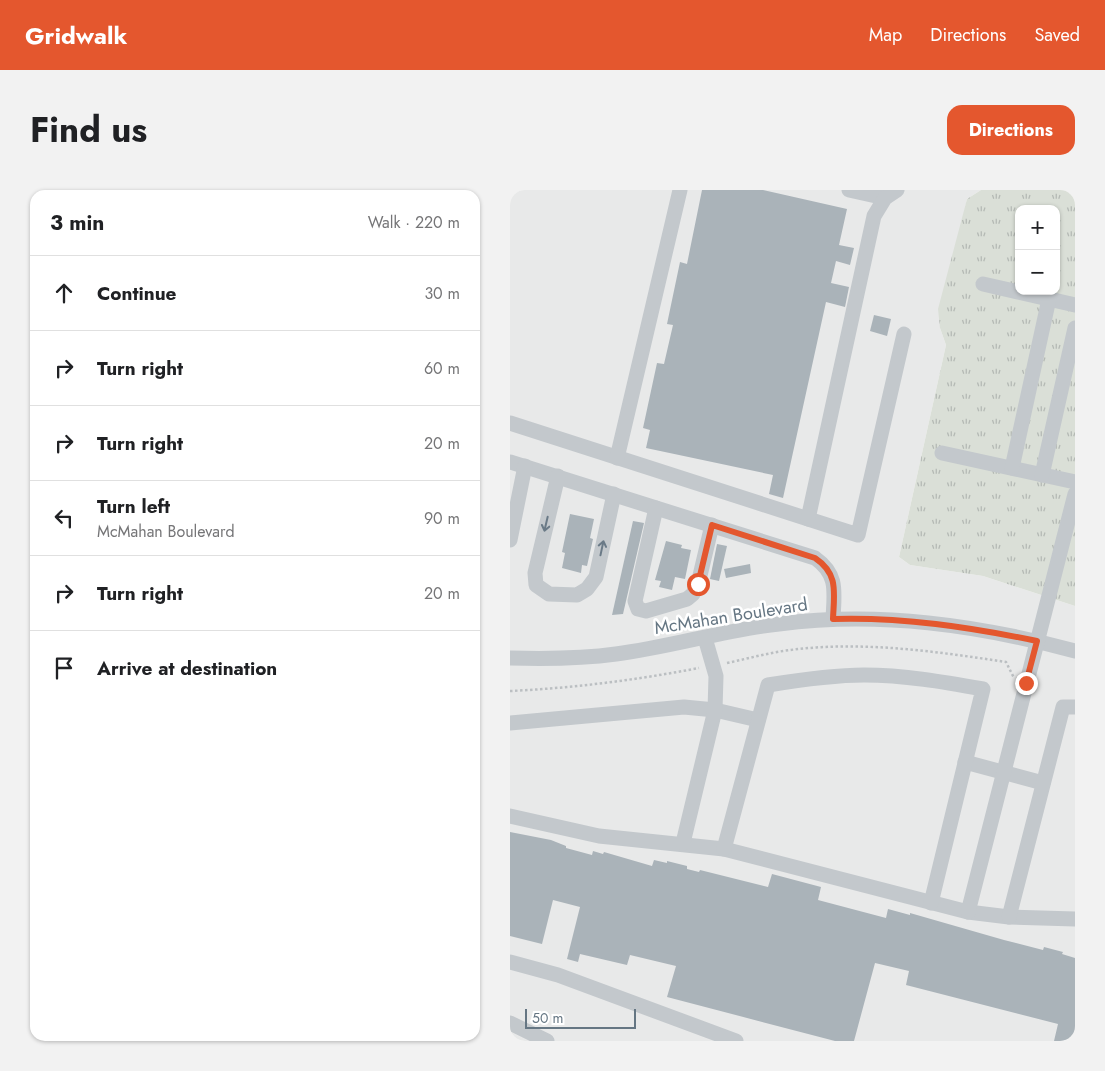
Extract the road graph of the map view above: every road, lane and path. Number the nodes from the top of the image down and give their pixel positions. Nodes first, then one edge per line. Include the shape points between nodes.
1 (680, 190) edge
2 (849, 190) edge
3 (891, 194) edge
4 (983, 284) dead end
5 (1049, 299) junction
6 (1075, 305) edge
7 (1075, 328) edge
8 (904, 334) dead end
9 (510, 424) edge
10 (942, 452) dead end
11 (617, 458) junction
12 (510, 462) edge
13 (525, 466) junction
14 (1012, 468) junction
15 (1042, 475) junction
16 (558, 476) junction
17 (1075, 482) edge
18 (614, 494) junction
19 (1075, 494) edge
20 (656, 508) junction
21 (808, 519) junction
22 (712, 525) junction
23 (510, 540) edge
24 (833, 619) junction
25 (705, 638) junction
26 (1037, 641) junction
27 (1075, 651) edge
28 (510, 658) edge
29 (713, 665) junction
30 (1026, 683) junction
31 (510, 691) edge
32 (1075, 707) edge
33 (715, 710) junction
34 (758, 720) junction
35 (510, 723) edge
36 (965, 762) junction
37 (1004, 772) junction
38 (1044, 783) junction
39 (510, 816) edge
40 (682, 843) junction
41 (724, 849) junction
42 (930, 903) junction
43 (968, 912) junction
44 (1009, 917) junction
45 (1075, 919) edge
46 (510, 962) edge
47 (510, 1023) edge
48 (547, 1041) edge
49 (736, 1041) edge

1 - 11 street
2 - 3 street
3 - 21 street via 874,216
4 - 5 street
5 - 6 street
5 - 14 street
7 - 15 street
8 - 21 street via 858,535
9 - 11 street
10 - 14 street
11 - 21 street
12 - 13 street
13 - 16 street
13 - 23 street
14 - 15 street
15 - 17 street
16 - 18 street
16 -> 18 street via 535,573 536,586 549,594 577,596 596,577
18 - 20 street
19 - 26 street
20 - 22 street
20 - 22 street via 635,601 638,609 646,611 687,599 693,594
22 - 24 street via 815,558 827,566 833,579
24 - 25 street, McMahan Boulevard via 777,624
24 - 26 street, McMahan Boulevard via 916,621
25 - 28 street, McMahan Boulevard via 580,658
25 - 29 street
26 - 27 street, McMahan Boulevard
26 - 30 street
29 - 30 path via 785,651 844,648 924,650 1006,662 1012,677
29 - 31 path via 629,682
29 - 33 street via 716,676
30 - 37 street
32 - 38 street via 1063,706
33 - 34 street
33 - 35 street via 684,707
33 - 40 street
34 - 36 street via 768,685 804,679 863,675 928,680 983,690
34 - 41 street
36 - 37 street
36 - 42 street
37 - 38 street
37 - 43 street
38 - 44 street
39 - 40 street via 599,836
40 - 41 street
41 - 42 street
42 - 43 street
43 - 44 street
44 - 45 street
46 - 49 street via 558,975
47 - 48 street

